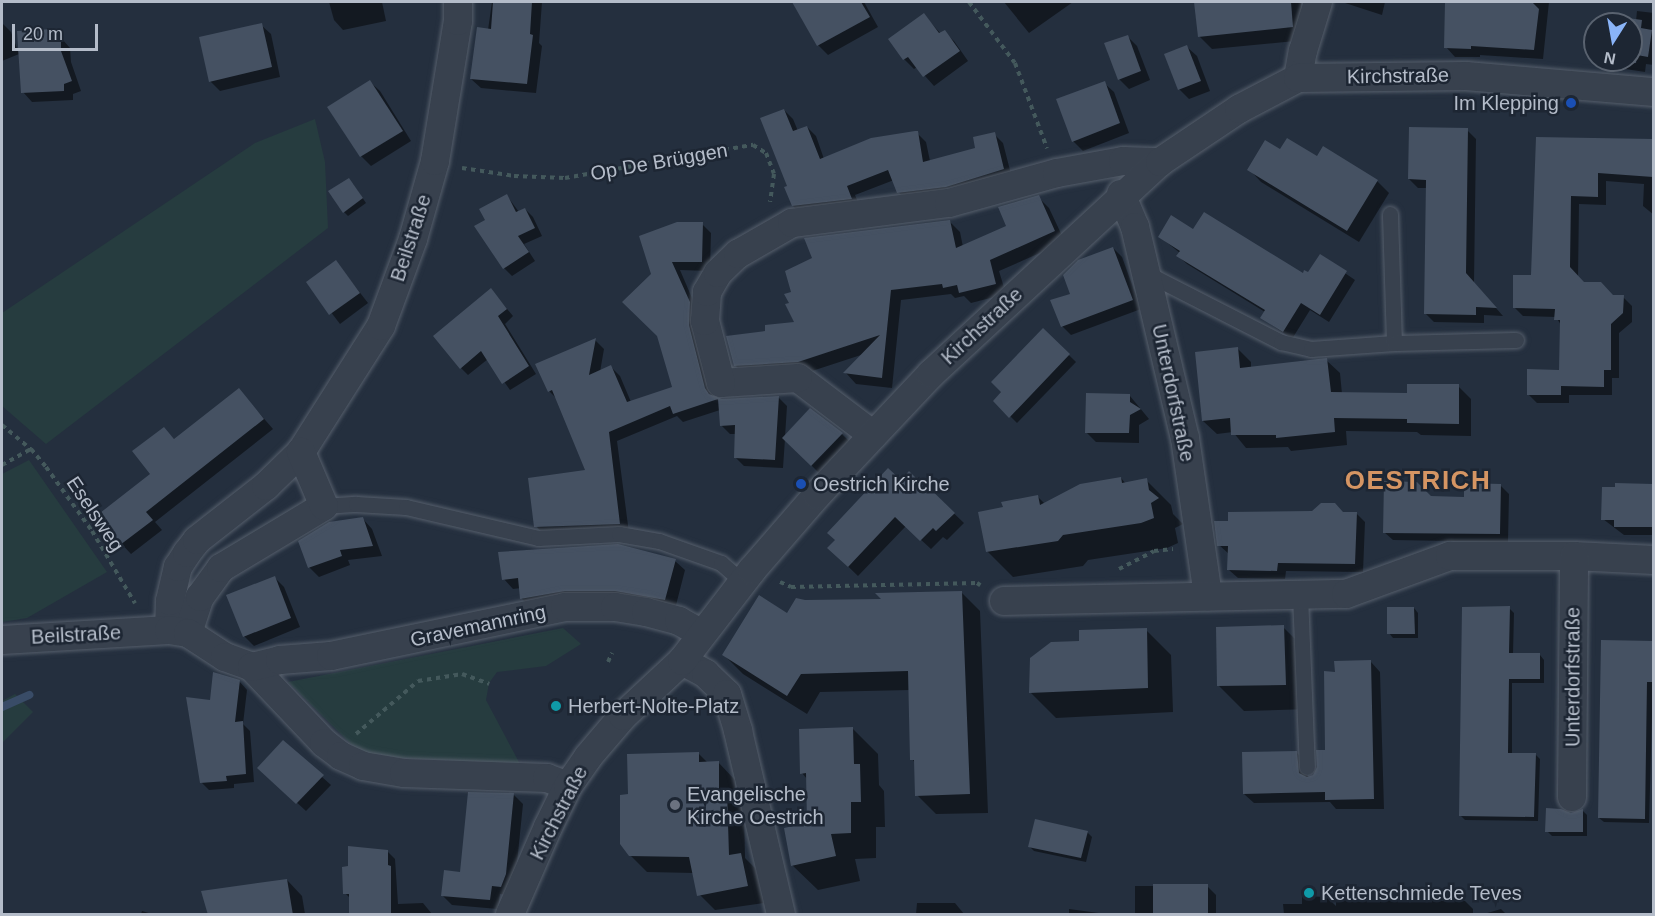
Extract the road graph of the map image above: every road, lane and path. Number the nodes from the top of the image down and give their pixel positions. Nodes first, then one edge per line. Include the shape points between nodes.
1 (458, 2) edge
2 (969, 2) edge
3 (1318, 2) edge
4 (1298, 78) junction
5 (1653, 92) edge
6 (435, 161) junction
7 (1160, 162) junction
8 (1057, 173) junction
9 (1121, 194) junction
10 (768, 211) dead end
11 (1390, 214) dead end
12 (1146, 273) junction
13 (1516, 340) dead end
14 (1394, 343) junction
15 (2, 425) edge
16 (873, 435) junction
17 (31, 449) junction
18 (301, 452) junction
19 (2, 465) edge
20 (324, 506) junction
21 (1574, 556) junction
22 (1653, 560) edge
23 (747, 576) junction
24 (1300, 595) junction
25 (1208, 596) junction
26 (1004, 601) joint
27 (169, 632) junction
28 (701, 633) junction
29 (2, 640) edge
30 (612, 653) dead end
31 (682, 660) junction
32 (608, 662) dead end
33 (252, 667) junction
34 (489, 684) dead end
35 (356, 734) dead end
36 (1307, 767) dead end
37 (568, 786) junction
38 (1572, 797) dead end
39 (510, 915) edge
40 (781, 915) edge

1 - 6 street, Beilstraße
2 - 8 path via 1015,63
3 - 4 street
4 - 5 street, Kirchstraße via 1467,76
4 - 7 street, Kirchstraße via 1239,109
6 - 10 path, Op De Brüggen via 472,171 565,178 753,144 766,153 774,174
6 - 18 street, Beilstraße via 413,239 381,326
7 - 8 street via 1123,161
7 - 9 street, Kirchstraße
8 - 16 street via 949,202 792,223 738,254 718,273 707,292 705,321 721,383 798,378
9 - 12 street, Unterdorfstraße via 1135,228
9 - 16 street, Kirchstraße via 931,374
11 - 14 lane
12 - 14 lane via 1281,342 1311,349
12 - 25 street, Unterdorfstraße via 1185,438
13 - 14 lane
15 - 17 path, Eselsweg
16 - 23 street, Kirchstraße
17 - 19 path
17 - 27 path, Eselsweg
18 - 20 street
18 - 27 street, Beilstraße via 266,486 197,540 187,553 178,567 170,601
20 - 23 lane via 406,507 538,538 619,534 659,541
20 - 27 street via 221,568
21 - 22 street
21 - 24 street via 1450,556 1346,594
21 - 38 street, Unterdorfstraße
23 - 26 path via 791,587 977,583
23 - 28 street, Kirchstraße
24 - 25 street
24 - 36 lane
25 - 26 street
27 - 29 street, Beilstraße
27 - 33 street
28 - 31 street, Kirchstraße
28 - 33 street, Gravemannring via 679,621 646,612 615,607 565,608 331,656 280,660
30 - 32 path
31 - 37 street, Kirchstraße via 623,716
31 - 40 street via 706,674 727,694
33 - 37 street via 324,743 363,766 404,773 547,778
34 - 35 path via 462,674 418,681
37 - 39 street, Kirchstraße

